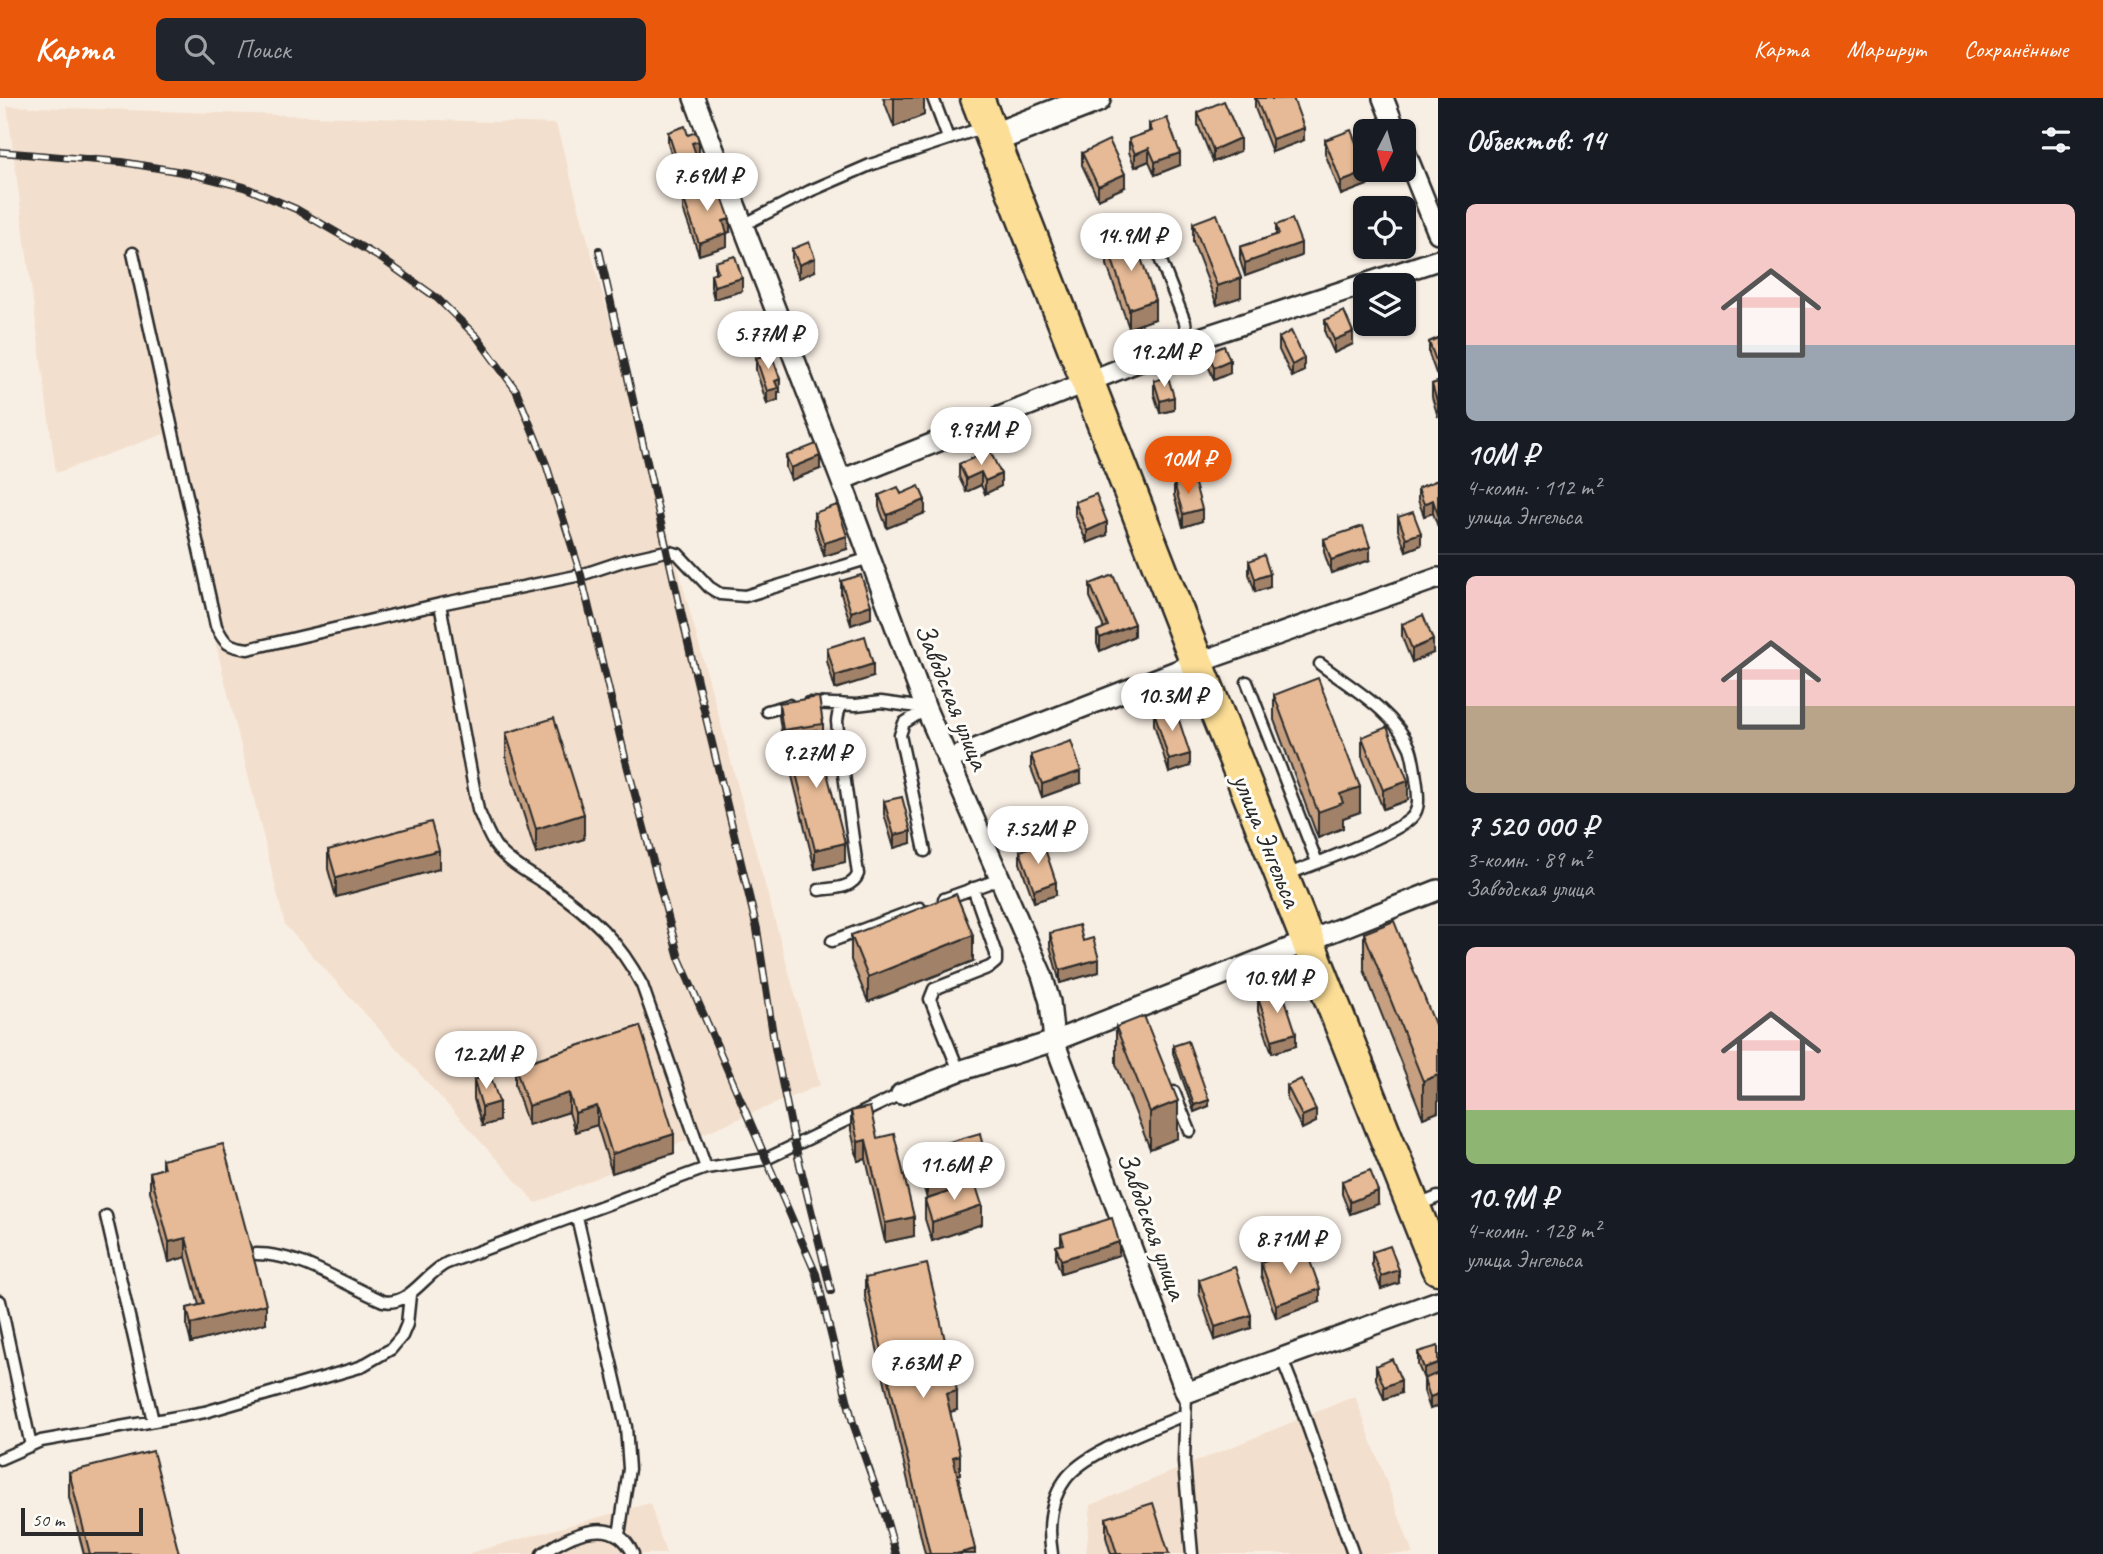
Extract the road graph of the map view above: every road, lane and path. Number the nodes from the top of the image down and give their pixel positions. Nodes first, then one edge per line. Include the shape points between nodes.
1 (694, 98) edge
2 (933, 98) edge
3 (1096, 98) edge
4 (1383, 98) edge
5 (1059, 105) edge
6 (1391, 119) edge
7 (986, 121) edge
8 (948, 138) junction
9 (1416, 179) edge
10 (743, 225) junction
11 (1438, 233) edge
12 (133, 253) dead end
13 (1159, 256) dead end
14 (1438, 260) edge
15 (1188, 341) junction
16 (1089, 381) junction
17 (841, 480) junction
18 (870, 558) junction
19 (1438, 578) edge
20 (440, 604) junction
21 (1197, 663) junction
22 (1320, 664) dead end
23 (1247, 682) dead end
24 (840, 705) junction
25 (926, 709) junction
26 (767, 711) dead end
27 (947, 760) junction
28 (925, 851) dead end
29 (1317, 862) junction
30 (1283, 876) junction
31 (1000, 879) junction
32 (973, 888) junction
33 (818, 890) dead end
34 (1438, 890) edge
35 (832, 941) dead end
36 (1308, 942) junction
37 (1054, 1041) junction
38 (959, 1071) junction
39 (1169, 1082) edge
40 (901, 1094) joint
41 (1190, 1131) dead end
42 (706, 1168) junction
43 (1426, 1202) edge
44 (106, 1216) dead end
45 (577, 1216) junction
46 (256, 1254) edge
47 (1438, 1268) edge
48 (410, 1295) junction
49 (0, 1301) edge
50 (1438, 1301) edge
51 (1282, 1359) junction
52 (1186, 1393) junction
53 (1184, 1415) junction
54 (153, 1421) junction
55 (30, 1446) junction
56 (0, 1459) edge
57 (619, 1535) junction
58 (541, 1554) edge
59 (633, 1554) edge
60 (1052, 1554) edge
61 (1192, 1554) edge
62 (1353, 1554) edge

1 - 10 street, Заводская улица
2 - 8 lane
3 - 5 main road
4 - 6 street
5 - 7 main road
7 - 8 lane
7 - 16 main road, улица Энгельса
8 - 10 lane via 870,165
9 - 11 street
10 - 17 street, Заводская улица
12 - 20 lane via 222,639 230,647 248,649
13 - 15 lane
14 - 15 street
15 - 16 street
16 - 17 street
16 - 21 main road, улица Энгельса
17 - 18 street, Заводская улица
18 - 20 lane via 734,596 709,587 678,554 666,551 582,575
18 - 25 street, Заводская улица
19 - 21 street
20 - 42 lane via 478,810 487,830 496,848 590,917 628,958 642,985
21 - 27 street
21 - 30 main road, улица Энгельса
22 - 29 lane via 1380,710 1403,736 1414,765 1418,806 1406,823
23 - 29 lane
24 - 25 lane via 881,702
24 - 26 lane via 789,705
24 - 33 lane via 838,732 858,874 851,884
25 - 27 street, Заводская улица
25 - 28 lane via 904,723 900,735
27 - 31 street, Заводская улица
29 - 30 lane
30 - 36 main road, улица Энгельса
31 - 32 lane
31 - 37 street, Заводская улица via 1046,987
32 - 35 lane
32 - 38 lane via 996,962 930,993
34 - 36 street
36 - 37 street via 1141,1014
36 - 43 main road, улица Энгельса
37 - 38 street
37 - 52 street, Заводская улица
38 - 40 street
39 - 41 lane
40 - 42 lane via 766,1159
42 - 45 lane
43 - 47 main road, улица Энгельса
44 - 54 lane
45 - 48 lane via 437,1268
45 - 57 lane via 626,1427 629,1469
46 - 48 lane via 298,1260 383,1301
48 - 54 lane via 402,1336 391,1349 360,1367 205,1412
49 - 55 lane
50 - 51 street
51 - 52 street
51 - 62 lane
52 - 53 lane
53 - 60 lane via 1105,1450 1065,1479 1048,1529
53 - 61 lane
54 - 55 lane
55 - 56 lane
57 - 58 lane via 581,1533
57 - 59 lane

